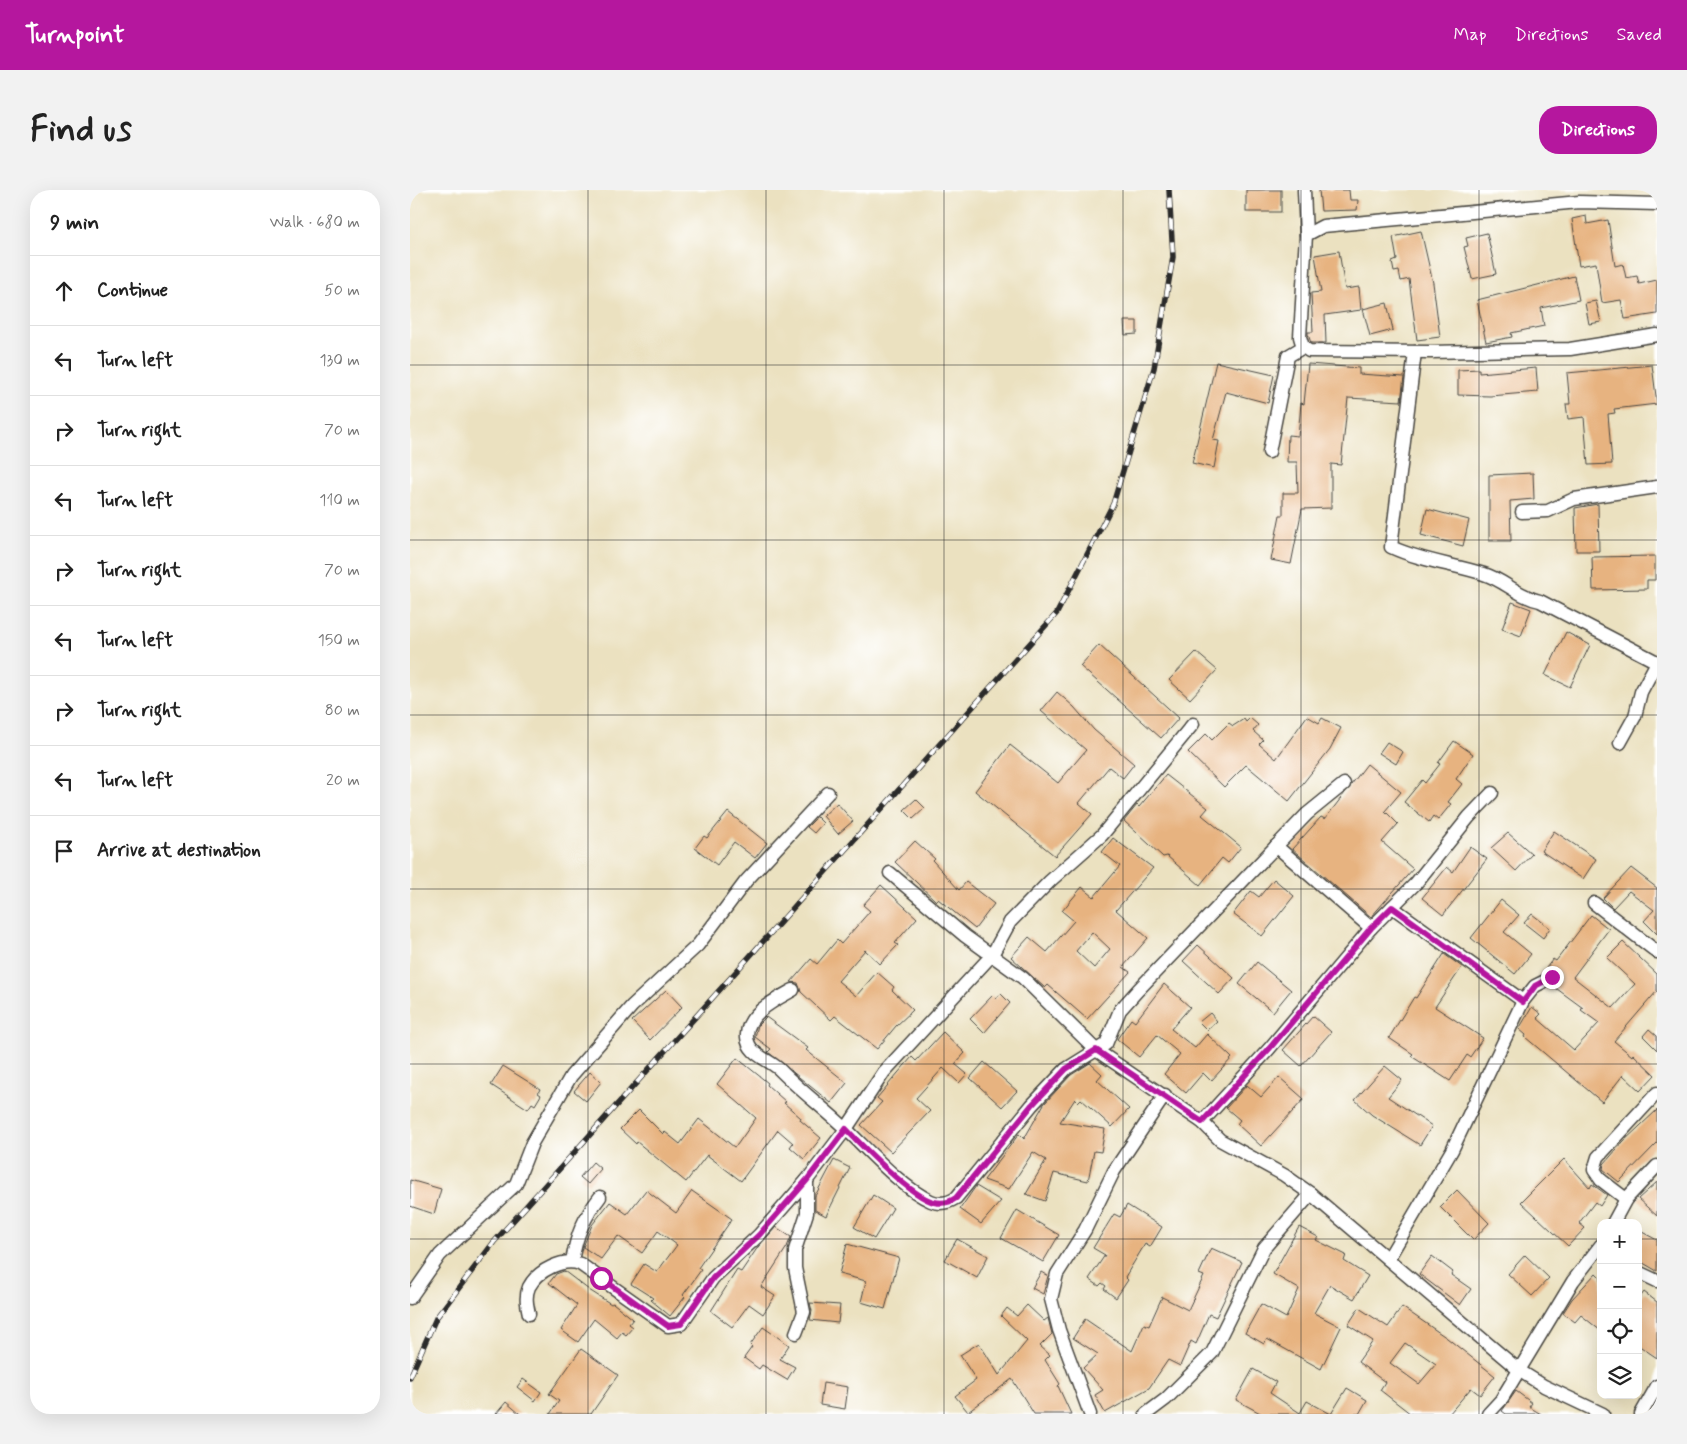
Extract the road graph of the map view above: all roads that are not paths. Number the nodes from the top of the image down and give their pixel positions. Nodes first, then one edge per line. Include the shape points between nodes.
1 (1304, 190) edge
2 (1657, 204) edge
3 (1306, 235) junction
4 (1657, 336) edge
5 (1303, 347) junction
6 (1415, 352) junction
7 (1269, 452) dead end
8 (1657, 487) edge
9 (1522, 512) dead end
10 (1657, 662) edge
11 (1192, 724) dead end
12 (1620, 743) dead end
13 (1344, 784) dead end
14 (828, 793) dead end
15 (1492, 793) dead end
16 (1276, 846) junction
17 (890, 872) dead end
18 (1594, 903) dead end
19 (1392, 907) junction
20 (1371, 928) junction
21 (1657, 952) edge
22 (992, 955) junction
23 (1552, 977) dead end
24 (793, 990) dead end
25 (1523, 1002) junction
26 (1096, 1050) junction
27 (1657, 1093) edge
28 (1165, 1095) junction
29 (1202, 1122) junction
30 (846, 1129) junction
31 (1657, 1166) edge
32 (807, 1180) junction
33 (1310, 1194) junction
34 (600, 1197) dead end
35 (1626, 1199) junction
36 (1615, 1219) edge
37 (1597, 1253) edge
38 (1388, 1259) junction
39 (572, 1261) junction
40 (1642, 1274) edge
41 (1657, 1281) edge
42 (410, 1298) edge
43 (529, 1314) dead end
44 (796, 1333) dead end
45 (1520, 1371) junction
46 (1657, 1386) edge
47 (1090, 1414) edge
48 (1146, 1414) edge
49 (1488, 1414) edge
50 (1603, 1414) edge
51 (1641, 1414) edge

1 - 3 street
2 - 3 street via 1579,202 1324,226
3 - 5 street via 1300,337
4 - 6 street via 1570,349
5 - 6 street via 1309,351
5 - 7 street via 1288,356
6 - 10 street via 1391,547 1413,557 1486,574
8 - 9 street via 1574,499 1548,511
10 - 12 street
11 - 22 street via 1102,835 1010,922
13 - 16 street
14 - 42 street via 746,881 698,945 632,1006 571,1076 532,1144 516,1184 440,1255
15 - 19 street
16 - 20 street
16 - 26 street via 1120,1010 1106,1044
17 - 22 street
18 - 21 street
19 - 20 street
19 - 25 street
20 - 29 street via 1269,1049
22 - 26 street via 1022,978
22 - 30 street via 884,1072
23 - 25 street via 1535,986
24 - 30 street via 768,1004 757,1015 747,1037 754,1051 777,1067
25 - 38 street via 1452,1150
26 - 28 street
26 - 30 street via 1066,1069 1032,1105 956,1198 947,1203 932,1202 913,1190
27 - 35 street via 1598,1157 1594,1170 1601,1180
28 - 29 street
28 - 47 street via 1114,1171 1085,1230 1057,1274 1051,1299
29 - 33 street via 1220,1140 1284,1175
30 - 32 street
31 - 35 street
32 - 39 street via 759,1235 713,1278 681,1324 668,1326
32 - 44 street via 807,1213 794,1250 804,1312
33 - 38 street
33 - 48 street via 1264,1248 1212,1353
34 - 39 street via 587,1213 577,1234
35 - 36 street
37 - 45 street via 1573,1281
38 - 45 street
39 - 43 street via 544,1271 530,1286 526,1300
40 - 41 street
45 - 49 street
45 - 50 street
46 - 51 street

